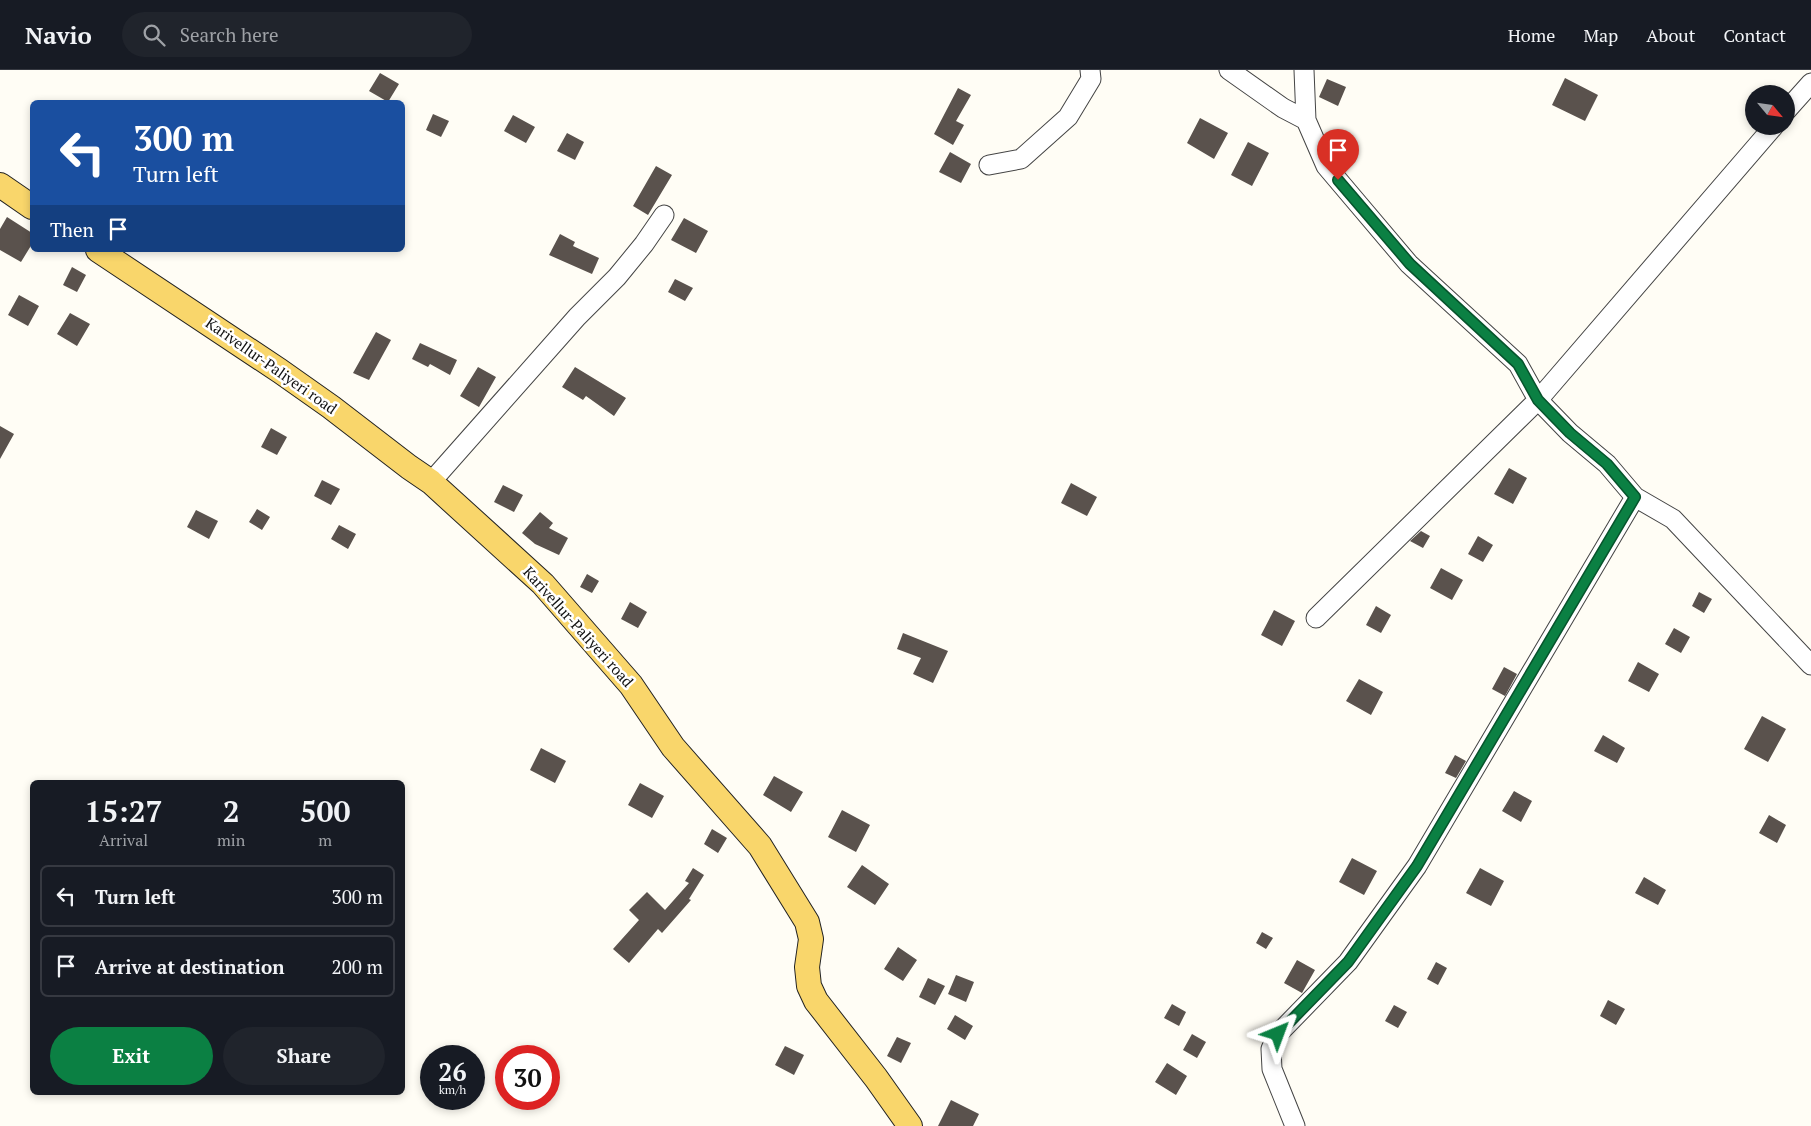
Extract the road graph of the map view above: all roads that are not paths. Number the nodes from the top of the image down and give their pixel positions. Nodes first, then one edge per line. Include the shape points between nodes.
1 (1090, 70) edge
2 (1230, 70) edge
3 (1304, 70) edge
4 (1811, 83) edge
5 (1795, 102) edge
6 (1306, 120) junction
7 (1766, 135) edge
8 (989, 165) dead end
9 (0, 185) edge
10 (30, 206) edge
11 (664, 215) dead end
12 (101, 252) edge
13 (1538, 400) junction
14 (432, 482) junction
15 (1635, 497) junction
16 (1316, 618) dead end
17 (1811, 665) edge
18 (910, 1126) edge
19 (1295, 1126) edge

1 - 8 street via 1090,79 1068,117 1021,159
2 - 6 street via 1283,108
3 - 6 street
4 - 5 street
6 - 13 street via 1326,166 1410,264 1518,364
7 - 13 street
9 - 10 main road
11 - 14 street via 617,277 577,317
12 - 14 main road, Karivellur-Paliyeri road via 280,371
13 - 15 street via 1607,464
13 - 16 street
14 - 18 main road, Karivellur-Paliyeri road via 544,584 632,685 674,747 760,846 807,922 811,939 807,967 809,986 816,1001
15 - 17 street via 1673,519
15 - 19 street via 1417,866 1348,962 1278,1034 1270,1049 1272,1069

